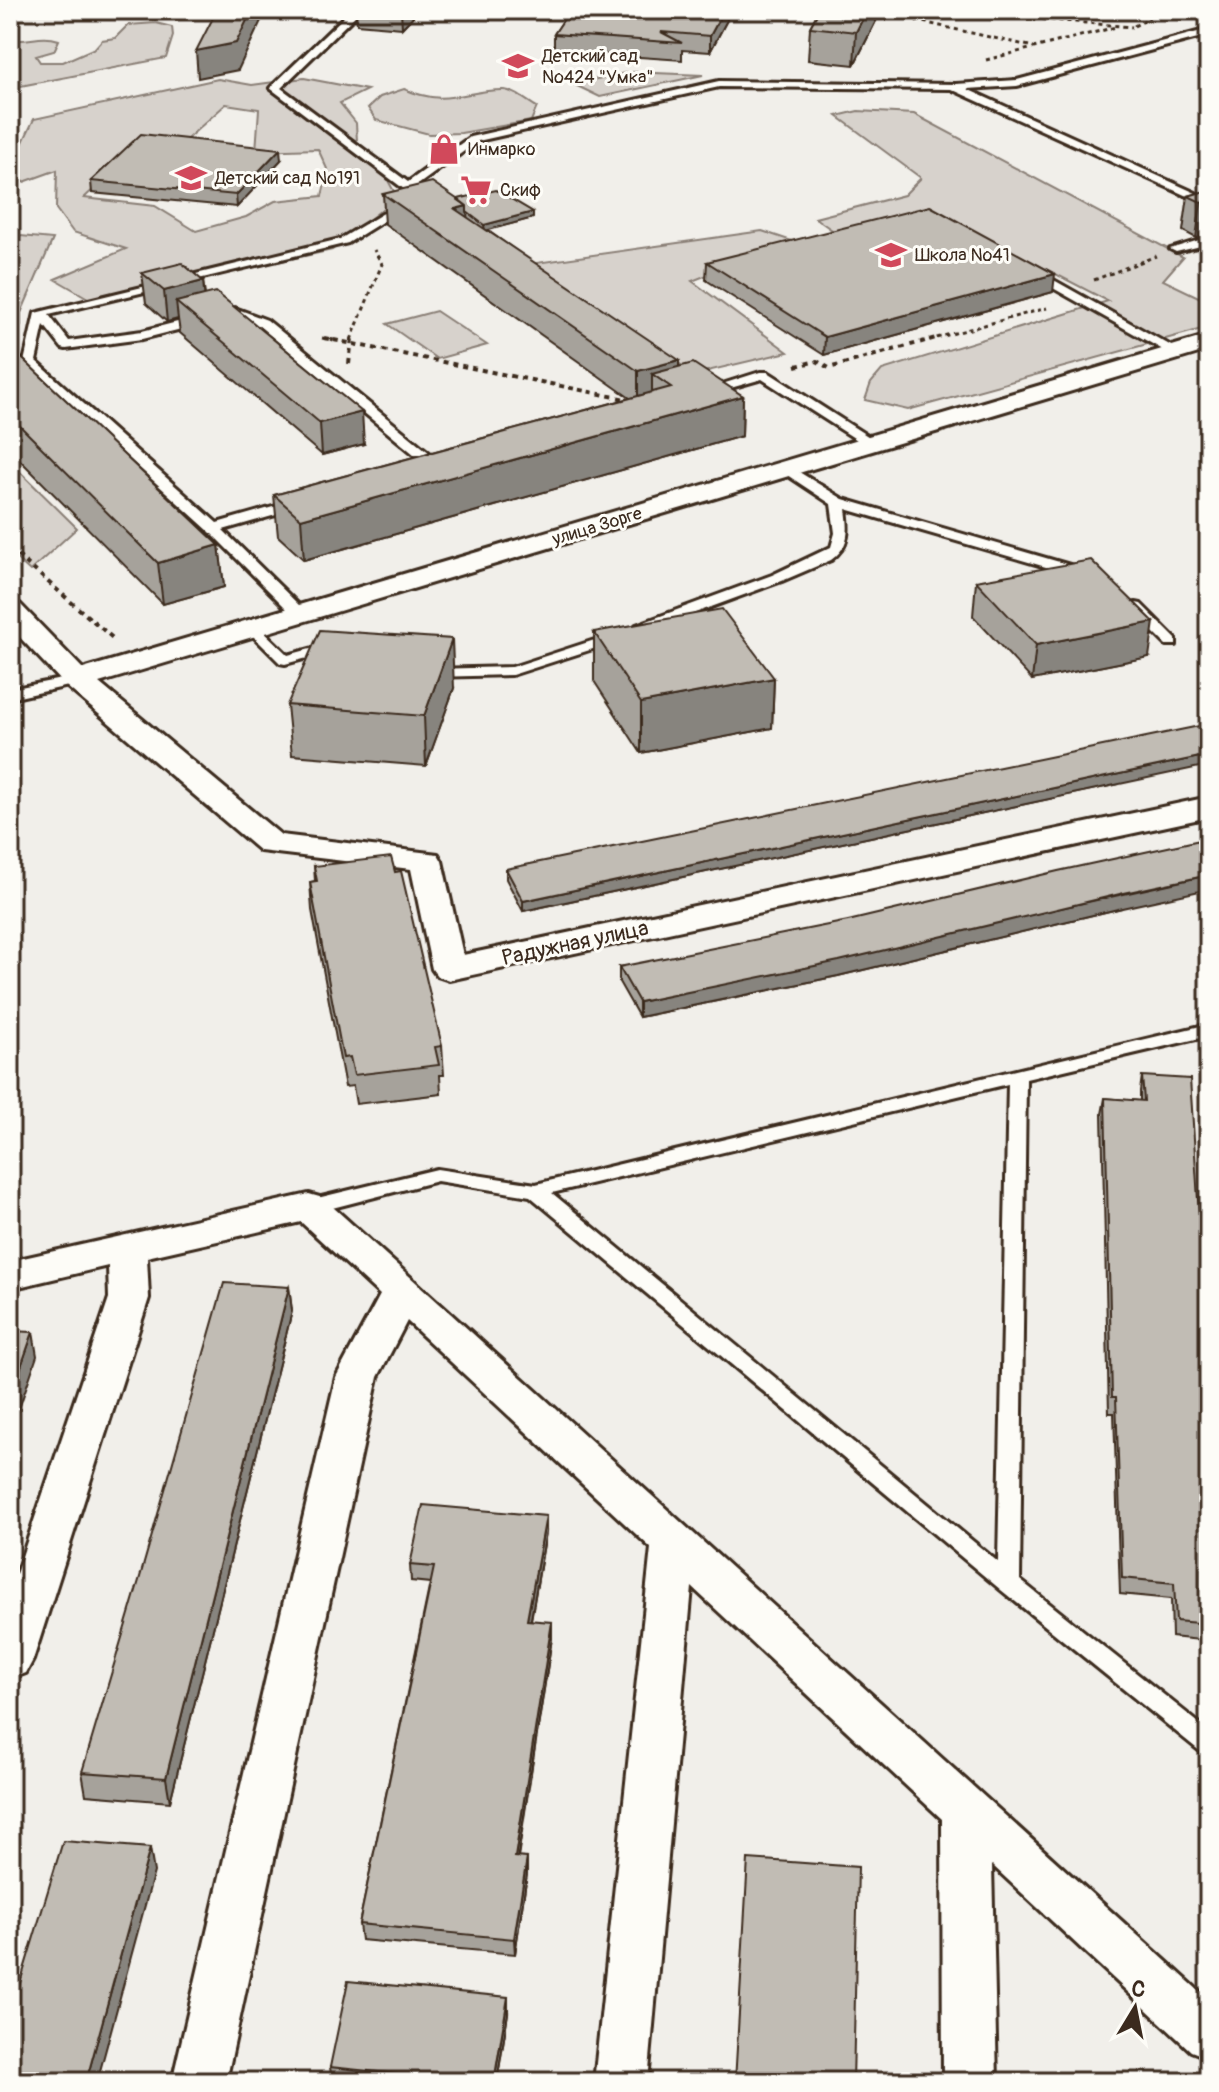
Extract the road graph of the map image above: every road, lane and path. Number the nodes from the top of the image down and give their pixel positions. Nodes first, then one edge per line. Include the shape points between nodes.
1 (356, 10) edge
2 (869, 10) edge
3 (939, 10) edge
4 (1151, 10) edge
5 (1120, 26) junction
6 (1133, 27) junction
7 (1147, 27) dead end
8 (1209, 32) edge
9 (1035, 47) junction
10 (974, 63) dead end
11 (953, 86) junction
12 (414, 190) junction
13 (1209, 203) edge
14 (446, 211) edge
15 (1209, 240) edge
16 (344, 241) junction
17 (1176, 249) joint
18 (1032, 272) edge
19 (1080, 299) junction
20 (41, 313) junction
21 (263, 323) junction
22 (1209, 342) edge
23 (349, 345) junction
24 (1176, 352) junction
25 (764, 375) junction
26 (688, 383) edge
27 (347, 393) junction
28 (700, 393) junction
29 (656, 405) joint
30 (870, 442) junction
31 (452, 462) edge
32 (437, 466) junction
33 (786, 468) junction
34 (422, 470) edge
35 (318, 499) edge
36 (838, 502) junction
37 (214, 528) junction
38 (10, 549) edge
39 (1098, 577) edge
40 (1129, 600) edge
41 (10, 610) edge
42 (301, 615) junction
43 (253, 629) junction
44 (128, 636) dead end
45 (1171, 642) dead end
46 (349, 651) edge
47 (410, 673) edge
48 (77, 680) junction
49 (10, 694) edge
50 (1209, 807) edge
51 (1209, 1030) edge
52 (1017, 1076) junction
53 (536, 1190) junction
54 (309, 1207) junction
55 (127, 1248) junction
56 (10, 1275) edge
57 (402, 1292) junction
58 (674, 1543) junction
59 (1009, 1584) junction
60 (10, 1660) edge
61 (1209, 1745) edge
62 (966, 1811) junction
63 (1209, 2034) edge
64 (199, 2082) edge
65 (621, 2082) edge
66 (970, 2082) edge

1 - 12 lane via 275,88
2 - 9 path
3 - 5 path
4 - 6 path via 1148,19
5 - 6 path
5 - 9 path
6 - 7 path
8 - 11 lane via 1017,83
9 - 10 path
11 - 12 lane via 719,84 474,139
11 - 13 lane
12 - 14 lane
12 - 16 lane
15 - 17 lane
16 - 20 lane
16 - 23 path via 372,245 382,264
17 - 19 path via 1093,281
18 - 19 lane
19 - 24 lane
19 - 25 path via 829,368 817,361
20 - 21 lane via 66,345 142,335 235,312
20 - 37 lane via 30,362
21 - 23 path
21 - 27 lane
22 - 24 street, улица Зорге
23 - 27 path
23 - 29 path
24 - 30 street, улица Зорге
25 - 28 lane
25 - 30 lane
26 - 28 lane
27 - 32 lane
28 - 29 lane
30 - 33 street, улица Зорге
31 - 32 lane
32 - 34 lane
33 - 36 lane
33 - 42 street, улица Зорге
35 - 37 lane
36 - 39 lane
36 - 47 lane via 842,537 835,552 807,566 512,671
37 - 42 lane
38 - 44 path via 115,640
40 - 45 lane
41 - 48 street
42 - 43 street, улица Зорге
43 - 46 lane via 285,660 337,645
43 - 48 street, улица Зорге
48 - 49 lane
48 - 50 street, Радужная улица via 272,844 426,861 449,969
51 - 52 lane
52 - 53 lane
52 - 59 lane
53 - 54 lane via 437,1175
53 - 59 lane
54 - 55 street
54 - 57 street
55 - 56 street
55 - 60 street via 129,1298
57 - 58 street
57 - 64 street via 357,1377
58 - 62 street
58 - 65 street
59 - 61 lane
62 - 63 street
62 - 66 street

